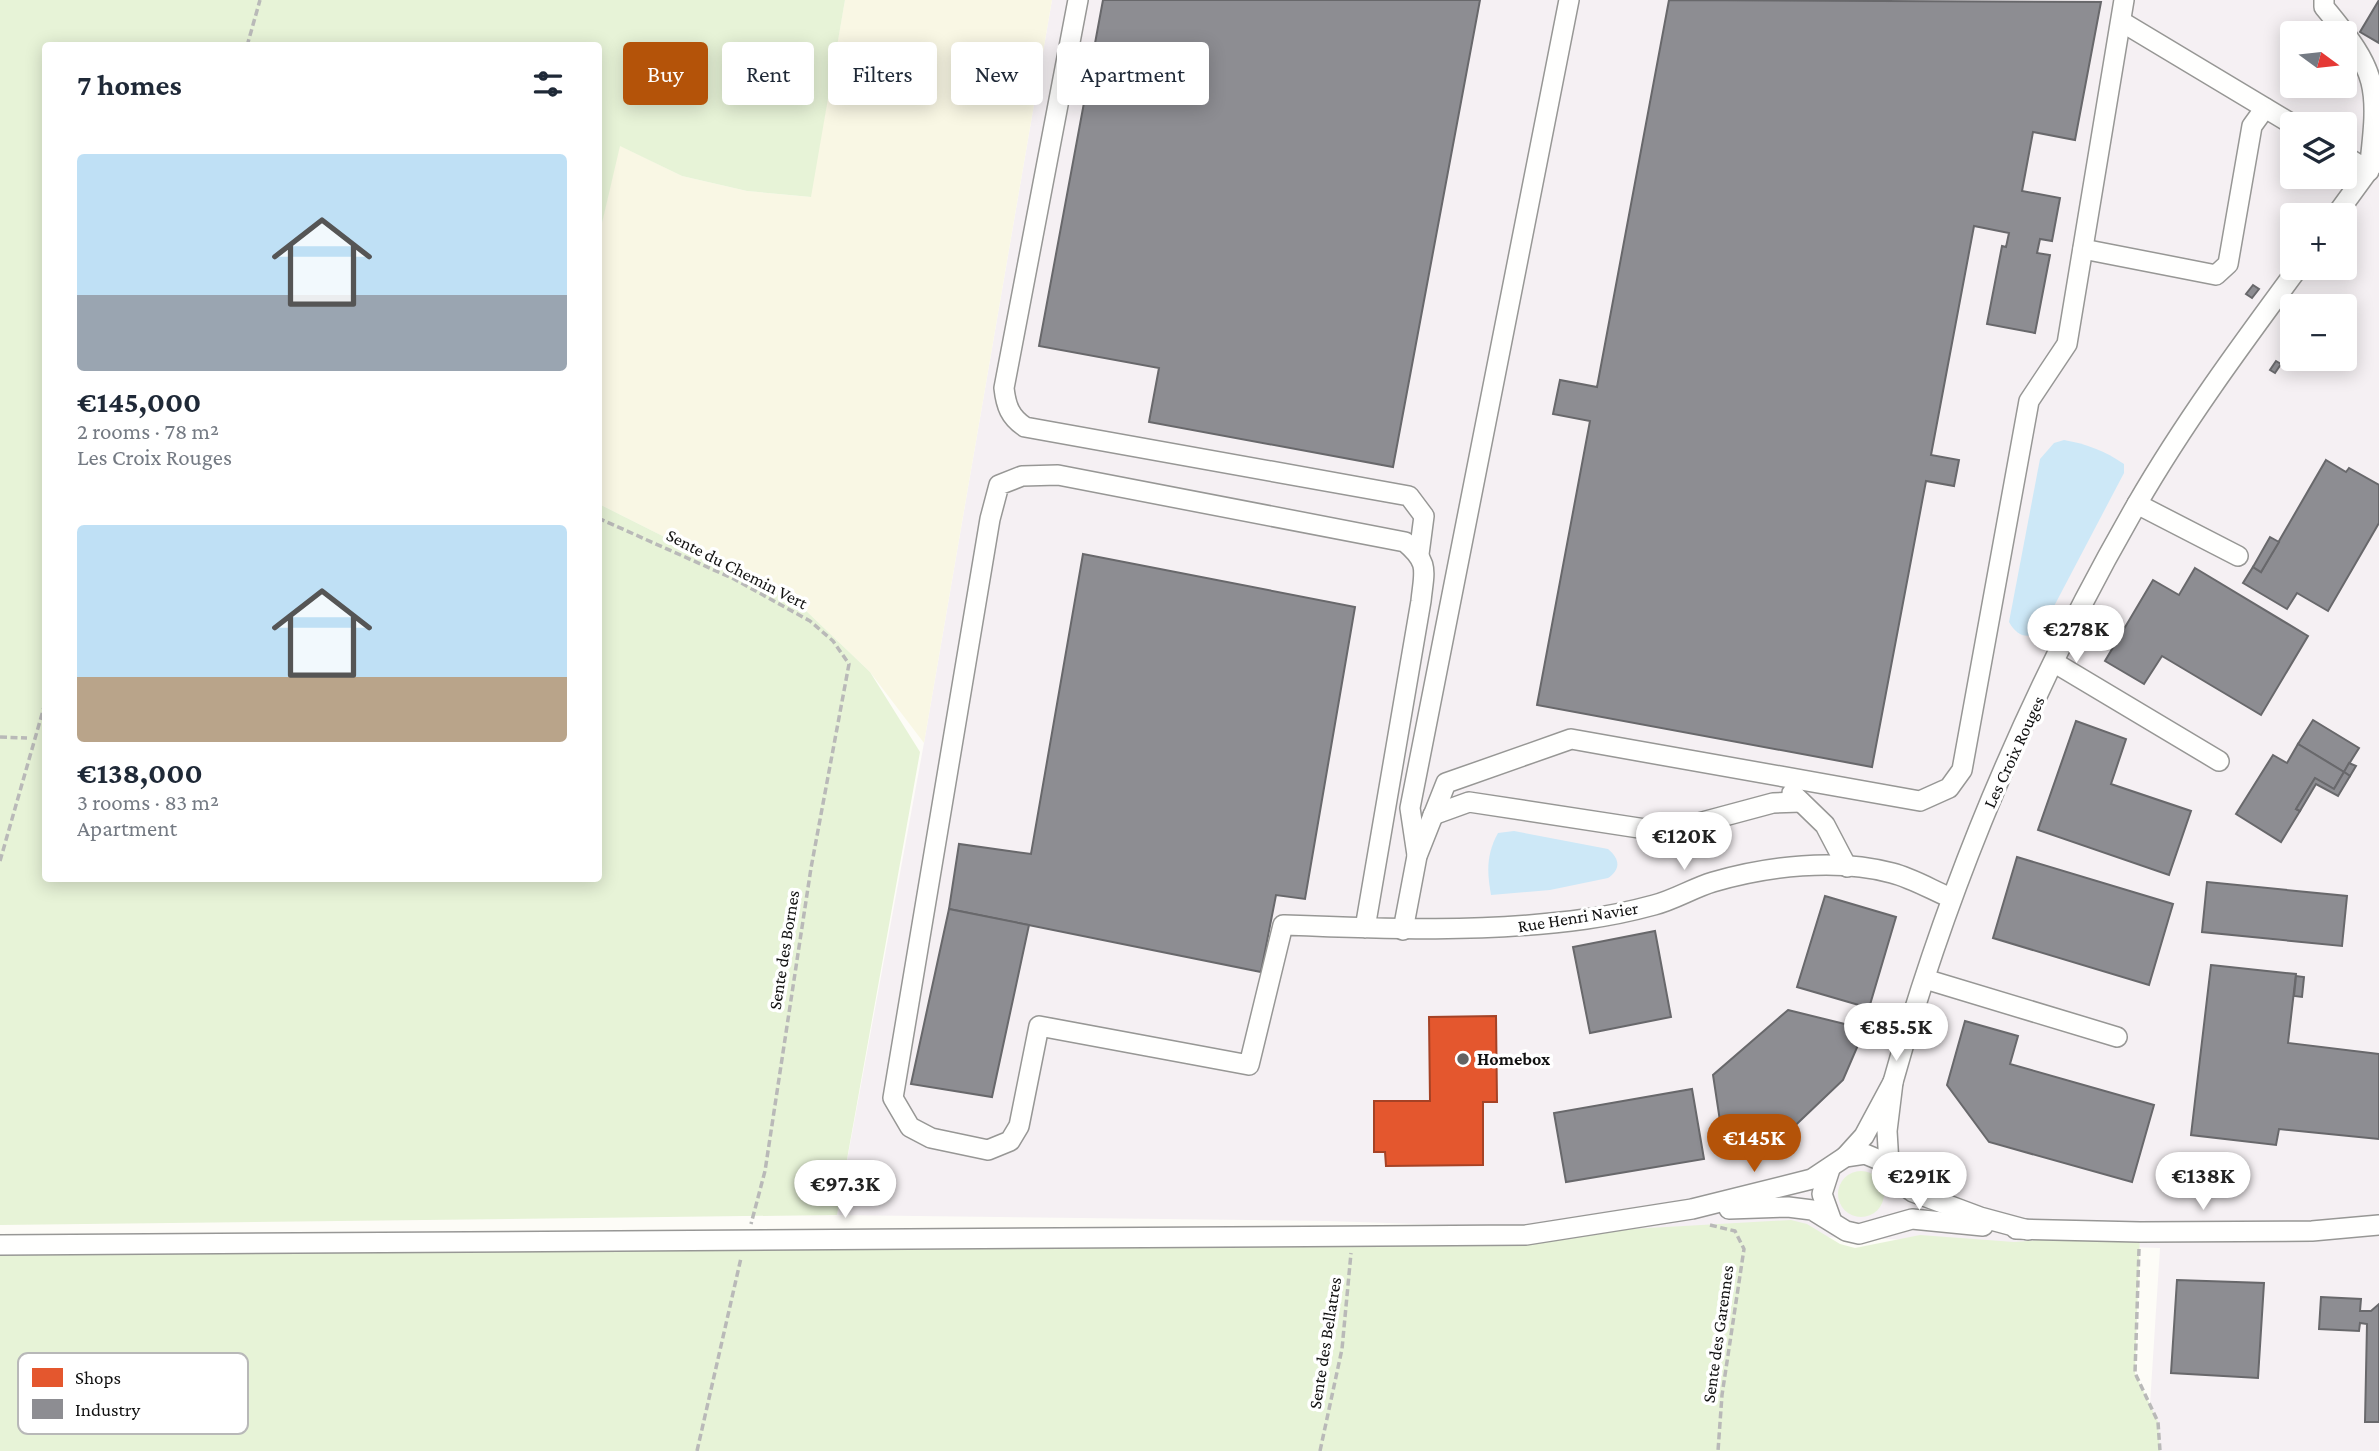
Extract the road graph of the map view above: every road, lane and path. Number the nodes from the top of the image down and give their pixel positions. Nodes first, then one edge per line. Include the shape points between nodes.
1 (260, 0) edge
2 (1077, 0) edge
3 (1569, 0) edge
4 (2124, 0) edge
5 (2323, 0) edge
6 (2122, 22) junction
7 (248, 42) edge
8 (2265, 108) junction
9 (2280, 117) edge
10 (2357, 162) edge
11 (2370, 169) junction
12 (2345, 203) edge
13 (2083, 249) junction
14 (2289, 280) edge
15 (2137, 504) junction
16 (602, 520) edge
17 (1419, 554) junction
18 (2238, 556) dead end
19 (2055, 663) junction
20 (849, 664) joint
21 (42, 714) edge
22 (0, 737) edge
23 (27, 738) dead end
24 (2219, 761) dead end
25 (1773, 775) junction
26 (1801, 802) junction
27 (1433, 815) junction
28 (1417, 856) junction
29 (0, 861) edge
30 (1847, 867) junction
31 (1951, 898) junction
32 (1365, 928) junction
33 (1404, 930) junction
34 (1925, 979) junction
35 (2117, 1037) dead end
36 (1892, 1082) junction
37 (1845, 1157) junction
38 (1830, 1170) junction
39 (1894, 1172) junction
40 (1692, 1209) junction
41 (1831, 1219) junction
42 (2379, 1225) edge
43 (1885, 1227) junction
44 (2028, 1230) junction
45 (2140, 1233) junction
46 (1352, 1239) junction
47 (746, 1241) junction
48 (0, 1245) edge
49 (697, 1451) edge
50 (1320, 1451) edge
51 (1718, 1451) edge
52 (2160, 1451) edge

1 - 7 path
2 - 17 street via 1004,388 1013,419 1026,427 1409,496 1424,516
3 - 28 street via 1410,808
4 - 6 street
5 - 11 street via 2357,47 2376,87
6 - 8 street
6 - 13 street
8 - 9 street
8 - 13 street via 2252,126 2228,264 2216,275
10 - 11 street
11 - 12 street
13 - 25 street via 2067,344 2029,401 1962,770 1949,788 1920,801
14 - 15 street, Les Croix Rouges via 2220,374
15 - 18 street
15 - 19 street, Les Croix Rouges
16 - 20 path, Sente du Chemin Vert via 734,579 810,621 833,641
17 - 32 street via 1425,566 1421,601
17 - 32 street, Rue Henri Navier via 1405,542 1058,475 1022,475 999,485 894,1098 910,1127 931,1138 988,1150 1010,1141 1019,1126 1039,1026 1249,1065 1283,925
19 - 24 street
19 - 31 street, Les Croix Rouges
20 - 47 path, Sente des Bornes via 811,868 765,1171
21 - 29 path
22 - 23 path
25 - 26 street
25 - 27 street via 1572,738 1446,783
26 - 27 street via 1773,803 1665,832 1469,802
26 - 30 street via 1825,825
27 - 28 street
28 - 33 street
30 - 31 street, Rue Henri Navier via 1893,873
30 - 33 street, Rue Henri Navier via 1776,869 1713,882 1655,905 1588,919 1504,928
31 - 34 street, Les Croix Rouges
32 - 33 street, Rue Henri Navier
34 - 35 street
34 - 36 street, Les Croix Rouges
36 - 37 street, Les Croix Rouges via 1871,1125
36 - 39 street, Les Croix Rouges via 1887,1131
37 - 38 street
37 - 39 street via 1865,1153
38 - 40 street via 1804,1182
38 - 41 street via 1822,1194
39 - 43 street via 1900,1206
39 - 44 street via 1907,1188 1923,1197
40 - 41 street via 1796,1208
40 - 46 street via 1525,1235
40 - 51 path, Sente des Garennes via 1712,1226 1735,1231 1744,1249
41 - 43 street via 1853,1233
42 - 45 street via 2312,1231
43 - 44 street via 1912,1219
44 - 45 street
45 - 52 path via 2135,1373 2158,1422
46 - 47 street
46 - 50 path, Sente des Bellatres via 1342,1349
47 - 48 street
47 - 49 path, Sente des Bornes

